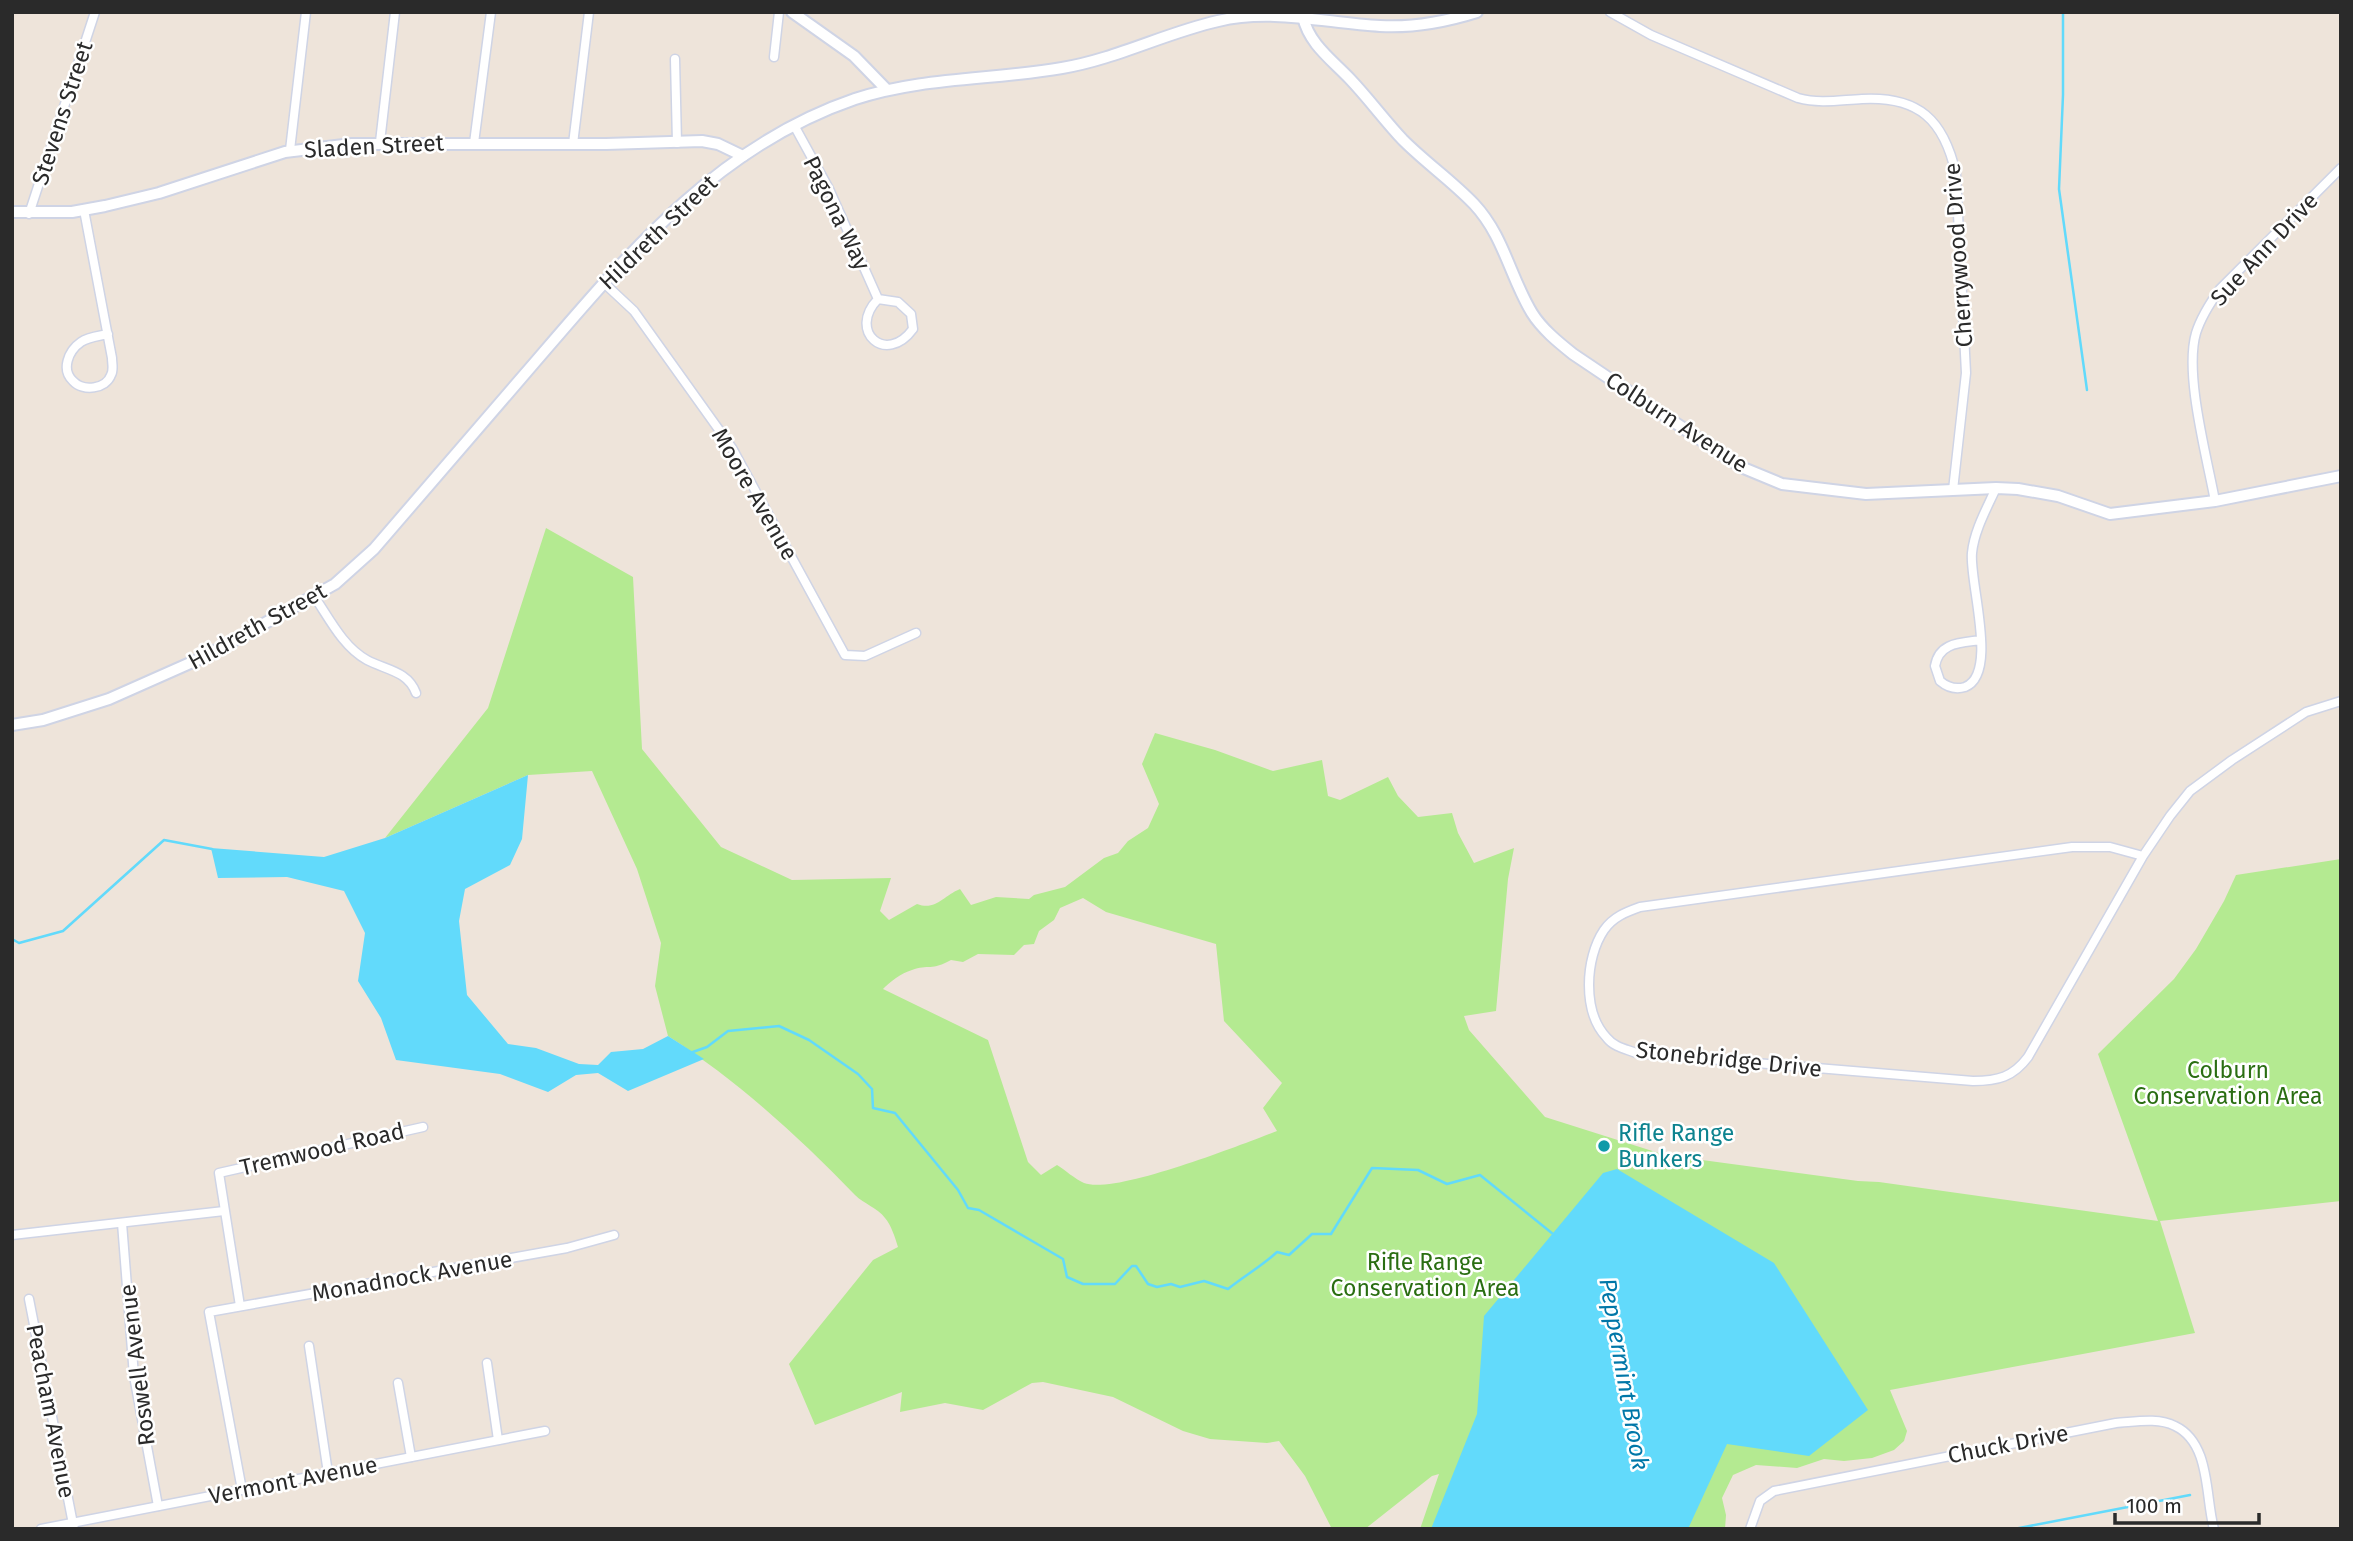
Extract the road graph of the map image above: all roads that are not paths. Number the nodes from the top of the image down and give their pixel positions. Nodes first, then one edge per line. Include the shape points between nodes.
1 (95, 12) edge
2 (306, 12) edge
3 (395, 12) edge
4 (491, 12) edge
5 (589, 12) edge
6 (779, 12) edge
7 (792, 12) edge
8 (1477, 12) edge
9 (1610, 12) edge
10 (1303, 17) junction
11 (774, 57) dead end
12 (675, 59) dead end
13 (887, 90) junction
14 (794, 127) junction
15 (380, 142) junction
16 (677, 142) junction
17 (474, 143) junction
18 (573, 144) junction
19 (290, 150) junction
20 (743, 156) junction
21 (2341, 168) edge
22 (84, 210) junction
23 (12, 212) edge
24 (29, 214) junction
25 (604, 283) junction
26 (878, 299) junction
27 (108, 334) junction
28 (2341, 476) edge
29 (1996, 488) junction
30 (1953, 490) junction
31 (2215, 501) junction
32 (314, 596) junction
33 (916, 633) dead end
34 (1981, 640) junction
35 (416, 693) dead end
36 (2341, 701) edge
37 (12, 725) edge
38 (2143, 856) junction
39 (423, 1126) dead end
40 (224, 1211) junction
41 (121, 1223) junction
42 (614, 1235) dead end
43 (12, 1236) edge
44 (29, 1299) dead end
45 (240, 1306) junction
46 (309, 1346) dead end
47 (487, 1363) dead end
48 (398, 1383) dead end
49 (545, 1431) dead end
50 (498, 1440) junction
51 (411, 1457) junction
52 (328, 1473) junction
53 (242, 1490) junction
54 (158, 1506) junction
55 (73, 1526) edge
56 (41, 1529) edge
57 (1751, 1529) edge
58 (2214, 1529) edge

1 - 24 street, Stevens Street
2 - 19 street
3 - 15 street
4 - 17 street
5 - 18 street
6 - 11 street
7 - 13 street via 855,56
8 - 10 street, Hildreth Street via 1419,26
9 - 30 street, Cherrywood Drive via 1651,35 1798,98 1823,102 1875,98 1907,103 1944,135 1956,174 1966,346 1965,399
10 - 13 street, Hildreth Street via 1246,16 1217,21 1065,68
10 - 30 street, Colburn Avenue via 1315,44 1404,140 1478,208 1499,236 1532,313 1573,354 1741,467 1783,484 1866,494
12 - 16 street
13 - 14 street, Hildreth Street
14 - 20 street, Hildreth Street
14 - 26 street, Pagona Way via 829,190
15 - 17 street, Sladen Street
15 - 19 street, Sladen Street
16 - 18 street, Sladen Street
16 - 20 street, Sladen Street via 718,144
17 - 18 street, Sladen Street
19 - 22 street, Sladen Street via 159,192
20 - 25 street, Hildreth Street via 691,195
21 - 31 street, Sue Ann Drive via 2220,289 2196,332 2194,383
22 - 24 street, Sladen Street
22 - 27 street
23 - 24 street, Sladen Street
25 - 32 street, Hildreth Street via 374,549 335,584
25 - 33 street, Moore Avenue via 634,311 732,448 845,655 866,656
26 - 26 street, Pagona Way via 898,302 911,314 913,329 899,344 886,345 869,336 866,317
27 - 27 street via 111,376 97,387 78,385 66,368 69,356 81,342
28 - 31 street, Colburn Avenue
29 - 30 street, Colburn Avenue
29 - 31 street, Colburn Avenue via 2058,496 2110,514
29 - 34 street via 1972,551
32 - 35 street via 349,645 367,660 408,679
32 - 37 street, Hildreth Street via 131,691 61,715
34 - 34 street via 1980,665 1973,682 1954,688 1940,681 1935,666 1941,651
36 - 38 street, Stonebridge Drive via 2306,712 2190,792
38 - 38 street, Stonebridge Drive via 2028,1057 2003,1078 1973,1081 1636,1053 1607,1039 1592,1010 1590,974 1598,942 1616,917 1640,907 2073,847 2110,847
39 - 40 street, Tremwood Road via 219,1173
40 - 41 street
40 - 45 street
41 - 43 street
41 - 54 street, Roswell Avenue via 134,1376
42 - 45 street, Monadnock Avenue via 567,1248
44 - 55 street, Peacham Avenue
45 - 53 street, Monadnock Avenue via 209,1312
46 - 52 street
47 - 50 street
48 - 51 street
49 - 50 street, Vermont Avenue
50 - 51 street, Vermont Avenue
51 - 52 street, Vermont Avenue
52 - 53 street, Vermont Avenue
53 - 54 street, Vermont Avenue
54 - 55 street, Vermont Avenue
55 - 56 street, Vermont Avenue
57 - 58 street, Chuck Drive via 1760,1501 1774,1491 2116,1423 2150,1421 2175,1425 2191,1437 2204,1465

